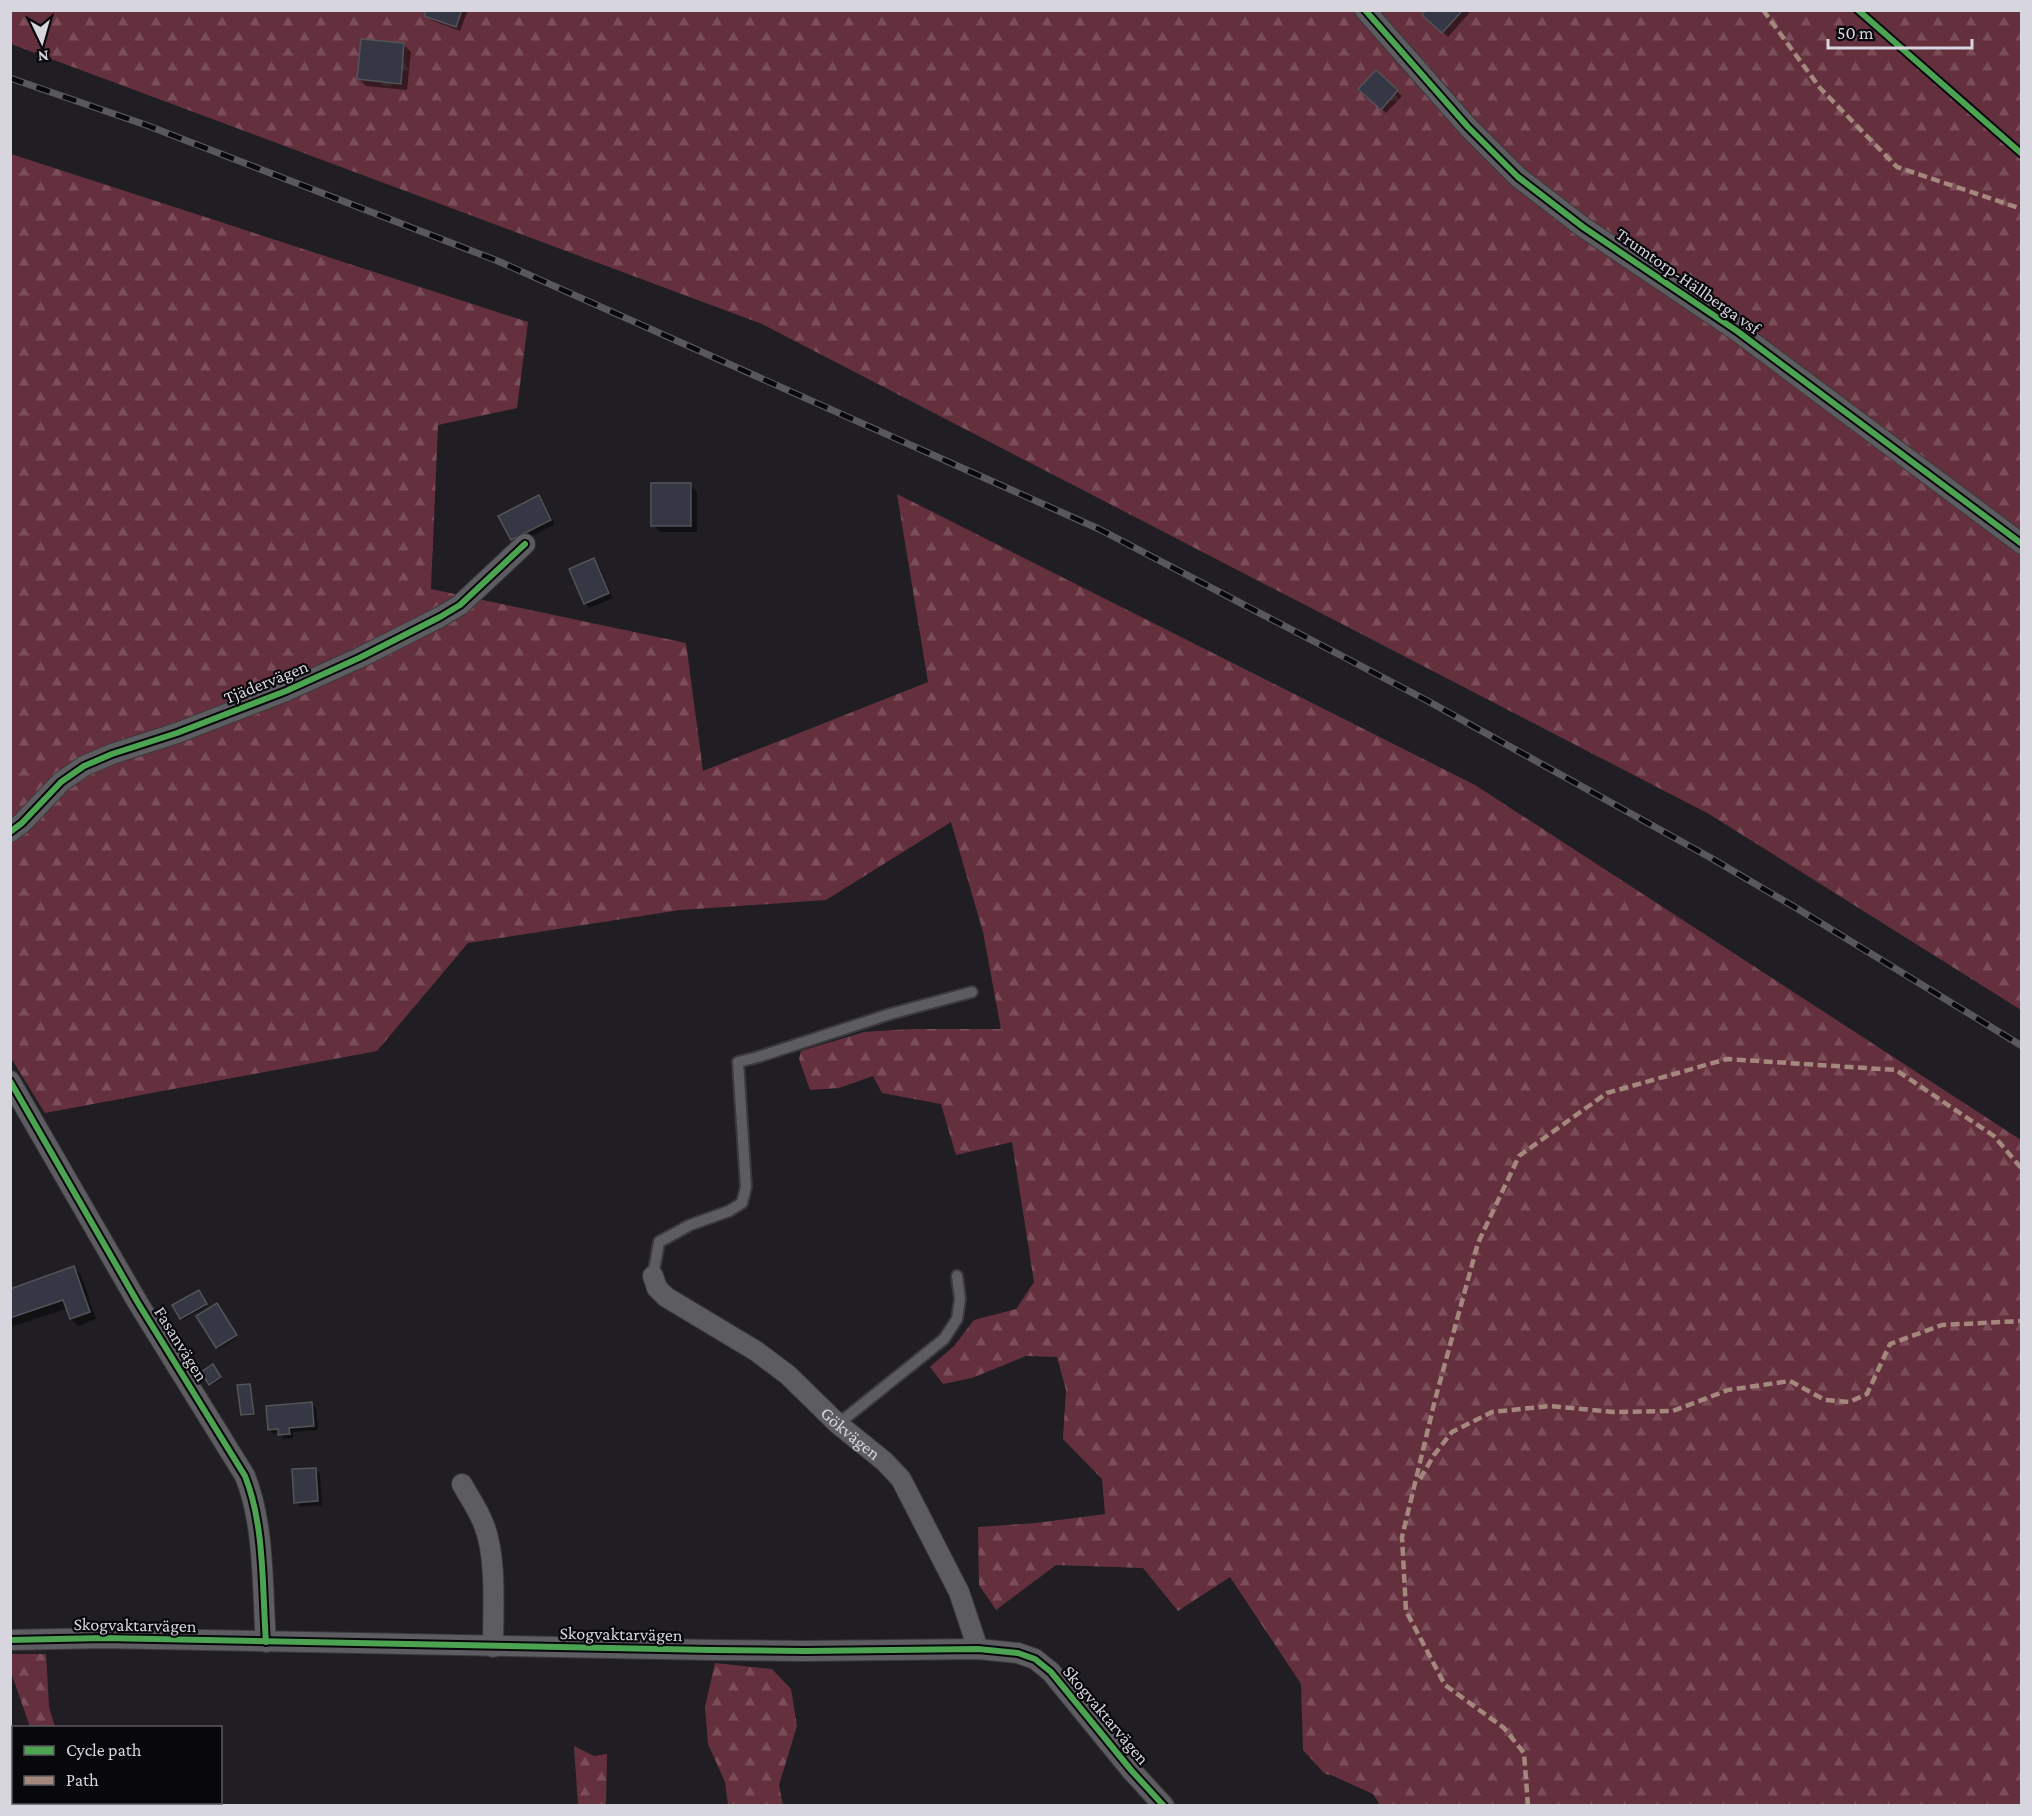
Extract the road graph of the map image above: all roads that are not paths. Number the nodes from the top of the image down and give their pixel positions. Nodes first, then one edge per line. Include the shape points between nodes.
1 (1365, 10) edge
2 (525, 544) dead end
3 (2022, 544) edge
4 (10, 832) edge
5 (972, 992) dead end
6 (10, 1081) edge
7 (653, 1276) joint
8 (957, 1276) dead end
9 (838, 1424) junction
10 (462, 1484) dead end
11 (10, 1640) edge
12 (266, 1642) junction
13 (493, 1647) junction
14 (978, 1649) junction
15 (1164, 1806) edge

1 - 3 street, Trumtorp-Hällberga vsf via 1468,127 1518,177 1737,331
2 - 4 street, Tjädervägen via 460,605 286,691 84,766
5 - 7 lane via 738,1062 747,1187 742,1203 659,1242
6 - 12 street, Fasanvägen via 138,1303 245,1476 257,1521
7 - 9 street, Gökvägen via 666,1297 756,1351
8 - 9 lane via 957,1319 944,1339
9 - 14 street, Gökvägen via 901,1479 959,1593
10 - 13 street via 489,1541
11 - 12 street, Skogvaktarvägen
12 - 13 street, Skogvaktarvägen
13 - 14 street, Skogvaktarvägen via 805,1652
14 - 15 street, Skogvaktarvägen via 1018,1653 1035,1659 1052,1672

